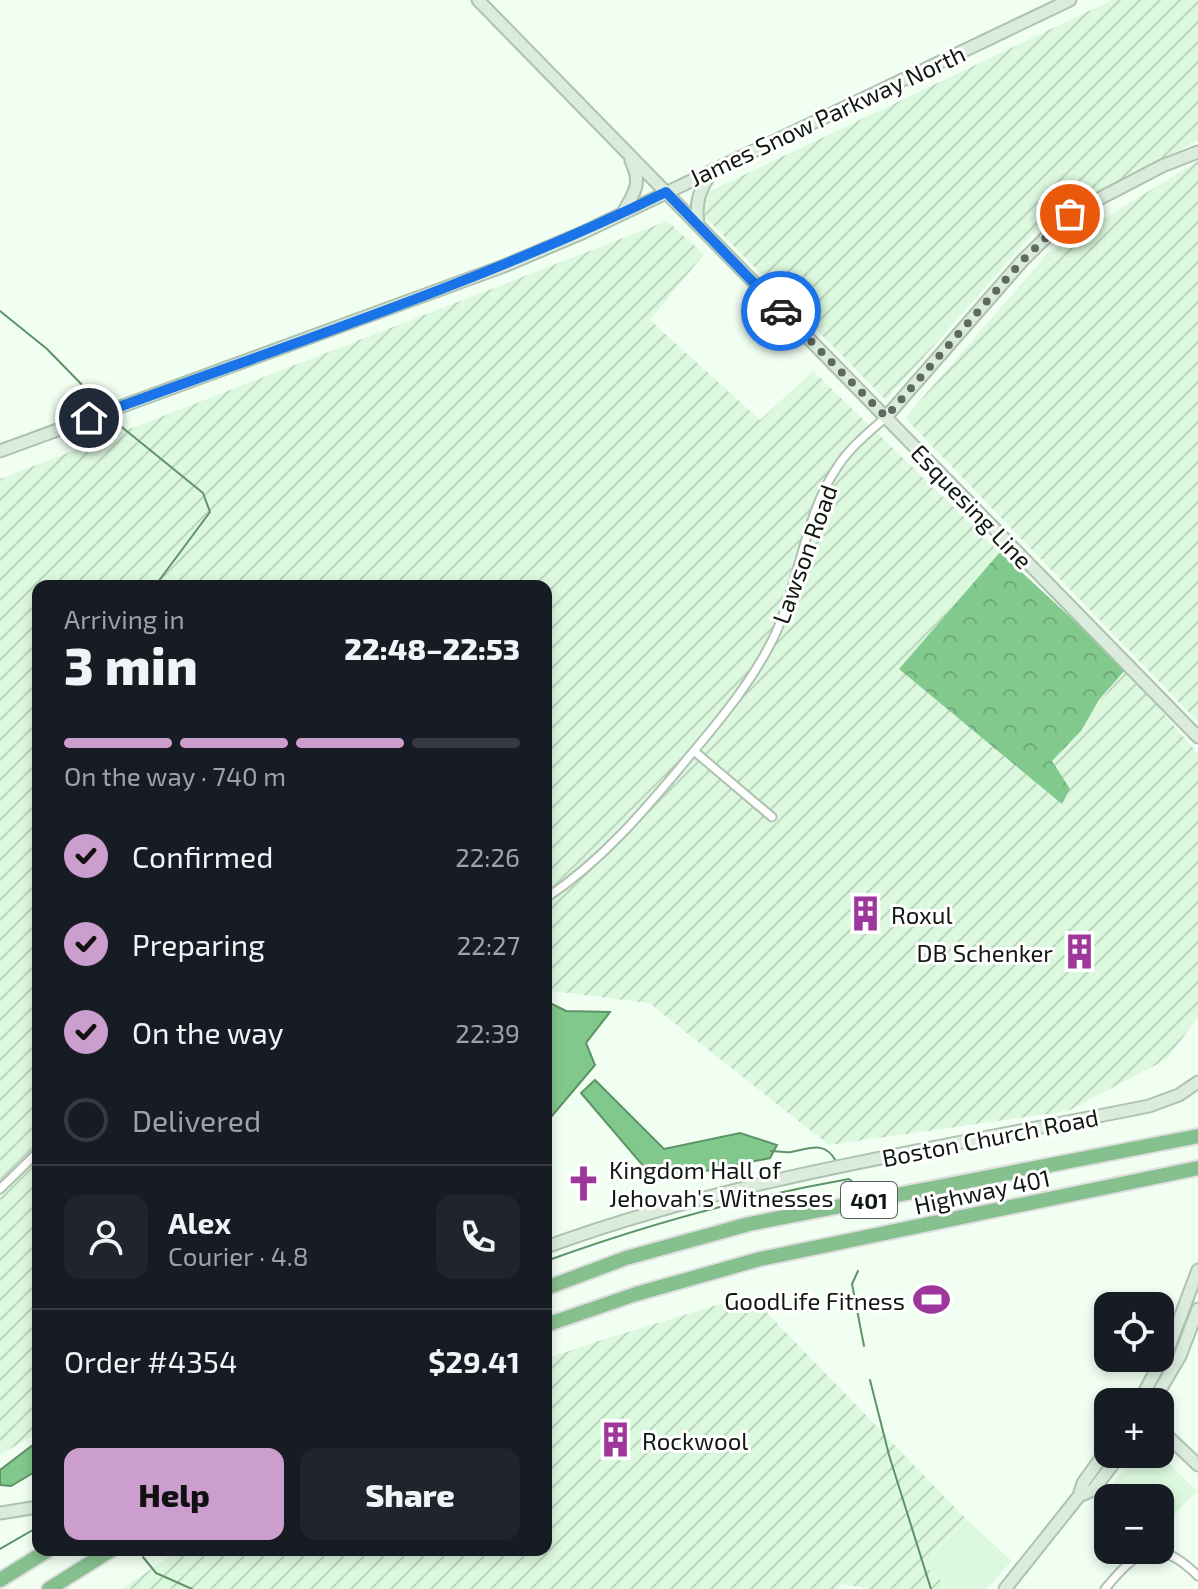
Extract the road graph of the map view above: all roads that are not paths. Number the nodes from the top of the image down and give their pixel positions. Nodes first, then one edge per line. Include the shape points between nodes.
1 (478, 0) edge
2 (1070, 0) edge
3 (625, 150) junction
4 (1198, 152) edge
5 (716, 167) junction
6 (666, 192) junction
7 (623, 213) junction
8 (698, 225) junction
9 (886, 417) junction
10 (0, 451) edge
11 (1198, 737) edge
12 (694, 751) junction
13 (772, 817) dead end
14 (552, 894) edge
15 (1198, 1082) edge
16 (1198, 1136) edge
17 (32, 1158) edge
18 (1198, 1168) edge
19 (0, 1189) edge
20 (552, 1245) edge
21 (1198, 1270) edge
22 (552, 1286) edge
23 (1198, 1309) edge
24 (552, 1323) edge
25 (1146, 1388) edge
26 (1161, 1388) edge
27 (1174, 1442) edge
28 (1198, 1465) edge
29 (1094, 1468) edge
30 (1110, 1468) edge
31 (1079, 1496) junction
32 (32, 1508) edge
33 (0, 1513) edge
34 (38, 1556) edge
35 (101, 1556) edge
36 (1198, 1576) edge
37 (0, 1580) edge
38 (49, 1589) edge
39 (1005, 1589) edge
40 (1105, 1589) edge

1 - 3 street, Esquesing Line
2 - 5 street, James Snow Parkway North
3 - 6 street, Esquesing Line
3 - 7 street via 638,175
4 - 9 street, Lawson Road via 1070,214
5 - 6 street, James Snow Parkway North
5 - 8 street via 699,191
6 - 7 street, James Snow Parkway North
6 - 8 street, Esquesing Line
7 - 10 street, James Snow Parkway North via 504,266
8 - 9 street, Esquesing Line
9 - 11 street, Esquesing Line
9 - 12 street, Lawson Road via 835,469 812,519 777,631 744,686
12 - 13 street
12 - 14 street, Lawson Road via 607,851
15 - 20 street, Boston Church Road via 1149,1106 802,1175 672,1206
16 - 22 highway, Highway 401 / 401 via 749,1224 626,1258
17 - 19 street
18 - 24 highway, Highway 401 / 401 via 760,1259
21 - 25 street
23 - 26 street
27 - 28 street
29 - 31 street
30 - 31 street via 1093,1490
31 - 39 street
32 - 33 street
34 - 37 highway
35 - 38 highway
36 - 40 street via 1182,1560 1153,1552 1126,1563

